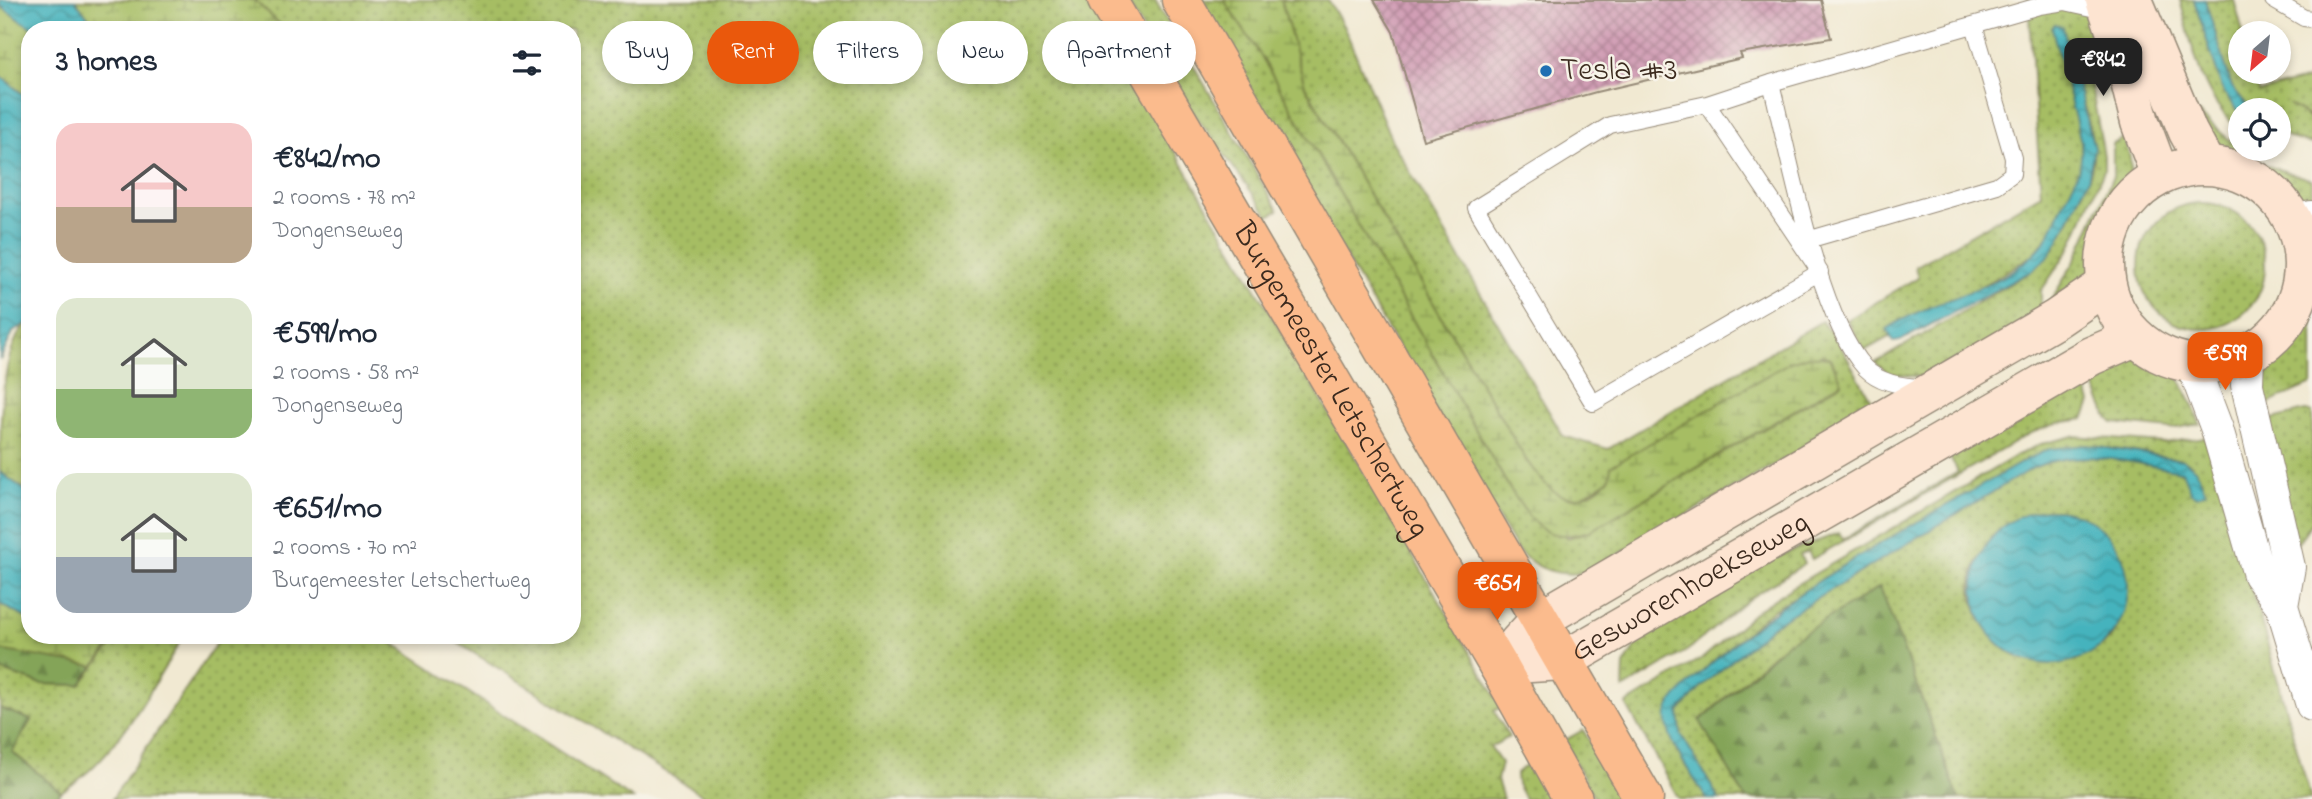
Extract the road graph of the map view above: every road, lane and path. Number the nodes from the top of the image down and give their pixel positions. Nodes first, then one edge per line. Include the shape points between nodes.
1 (1107, 0) edge
2 (1181, 0) edge
3 (2273, 0) edge
4 (2115, 4) edge
5 (2312, 19) edge
6 (1974, 25) junction
7 (1771, 83) junction
8 (1707, 104) junction
9 (2206, 165) junction
10 (2160, 175) junction
11 (2302, 219) edge
12 (1811, 239) junction
13 (1820, 272) junction
14 (2307, 272) edge
15 (2106, 285) junction
16 (2135, 337) junction
17 (2248, 354) junction
18 (2192, 363) junction
19 (1938, 387) junction
20 (2282, 606) junction
21 (1539, 620) junction
22 (1563, 661) junction
23 (1498, 665) junction
24 (2312, 705) edge
25 (1573, 799) edge
26 (1644, 799) edge

1 - 23 main road, Burgemeester Letschertweg
2 - 21 main road, Burgemeester Letschertweg
3 - 5 lane
4 - 6 lane via 2065,2
4 - 9 street
4 - 10 street via 2140,122
6 - 7 lane
6 - 12 lane via 2013,158 2012,174 1997,185
7 - 8 lane
7 - 12 lane
8 - 13 lane
8 - 13 lane via 1610,125 1476,208 1593,402
9 - 10 street
9 - 11 street via 2227,168 2266,187
10 - 15 street via 2120,209 2104,259
11 - 14 street via 2300,238
12 - 13 lane
13 - 19 lane via 1838,323 1866,368 1881,379 1911,387
14 - 17 street via 2285,321
15 - 16 street via 2117,314
15 - 19 street, Gesworenhoekseweg
16 - 18 street via 2161,355
16 - 22 street, Gesworenhoekseweg via 2091,356
17 - 18 street via 2211,364
17 - 20 street via 2247,385 2289,567
18 - 20 street via 2213,417 2259,575
19 - 21 street, Gesworenhoekseweg
20 - 24 street
21 - 22 main road, Burgemeester Letschertweg
21 - 23 street, Gesworenhoekseweg
22 - 23 street, Gesworenhoekseweg
22 - 26 main road, Burgemeester Letschertweg
23 - 25 main road, Burgemeester Letschertweg

